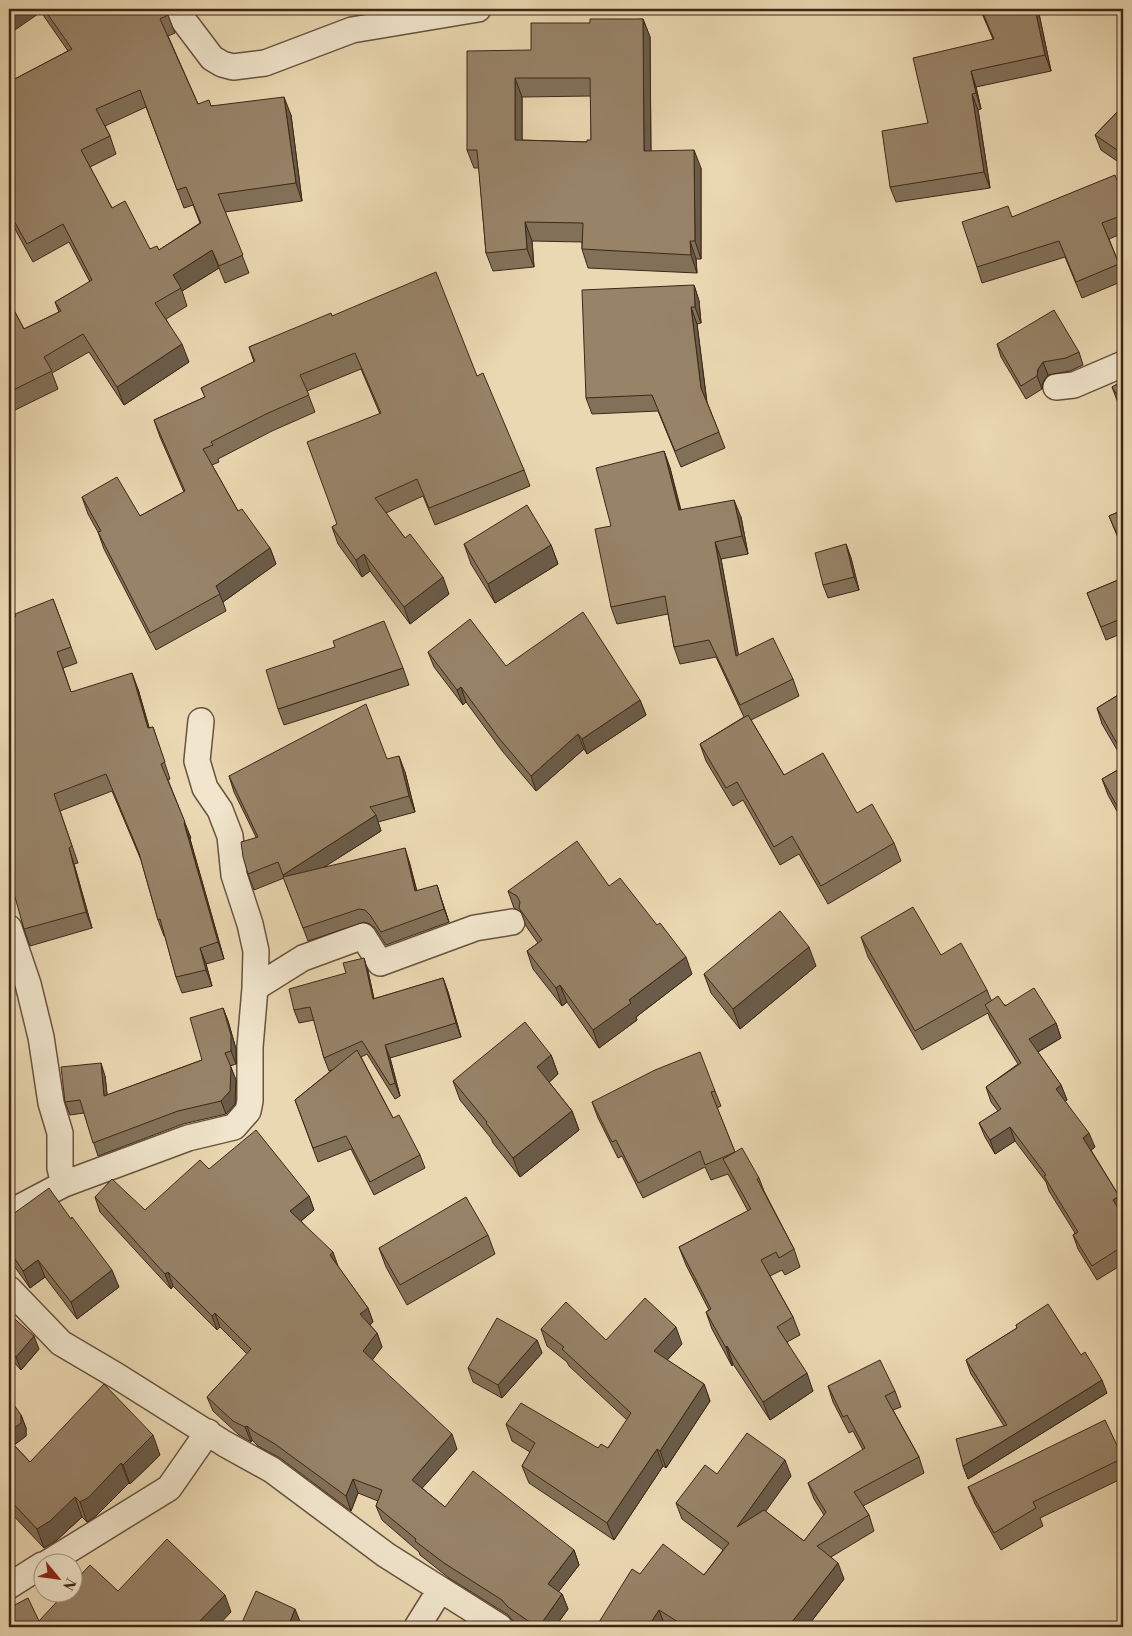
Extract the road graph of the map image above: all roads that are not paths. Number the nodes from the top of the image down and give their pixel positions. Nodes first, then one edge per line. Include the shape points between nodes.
1 (178, 9) edge
2 (478, 9) edge
3 (1123, 364) edge
4 (1056, 386) dead end
5 (201, 721) dead end
6 (512, 922) dead end
7 (9, 928) edge
8 (255, 988) junction
9 (64, 1184) junction
10 (9, 1213) edge
11 (9, 1289) edge
12 (208, 1432) junction
13 (60, 1554) edge
14 (32, 1572) edge
15 (9, 1586) edge
16 (440, 1590) junction
17 (417, 1627) edge
18 (500, 1627) edge

1 - 2 street via 181,18 212,58 233,67 265,63 352,30
3 - 4 street via 1074,385
5 - 8 street via 197,761 205,788 220,810 230,836 234,875 256,950
6 - 8 street via 474,928 380,963 363,936 303,958
7 - 9 street via 28,984 41,1038 51,1103 60,1134 60,1168
8 - 9 street via 250,1101 248,1111 234,1127 188,1138
9 - 10 street
11 - 12 street via 61,1343
12 - 13 street via 169,1488
12 - 16 street via 272,1470 386,1555
14 - 15 street
16 - 17 street
16 - 18 street

